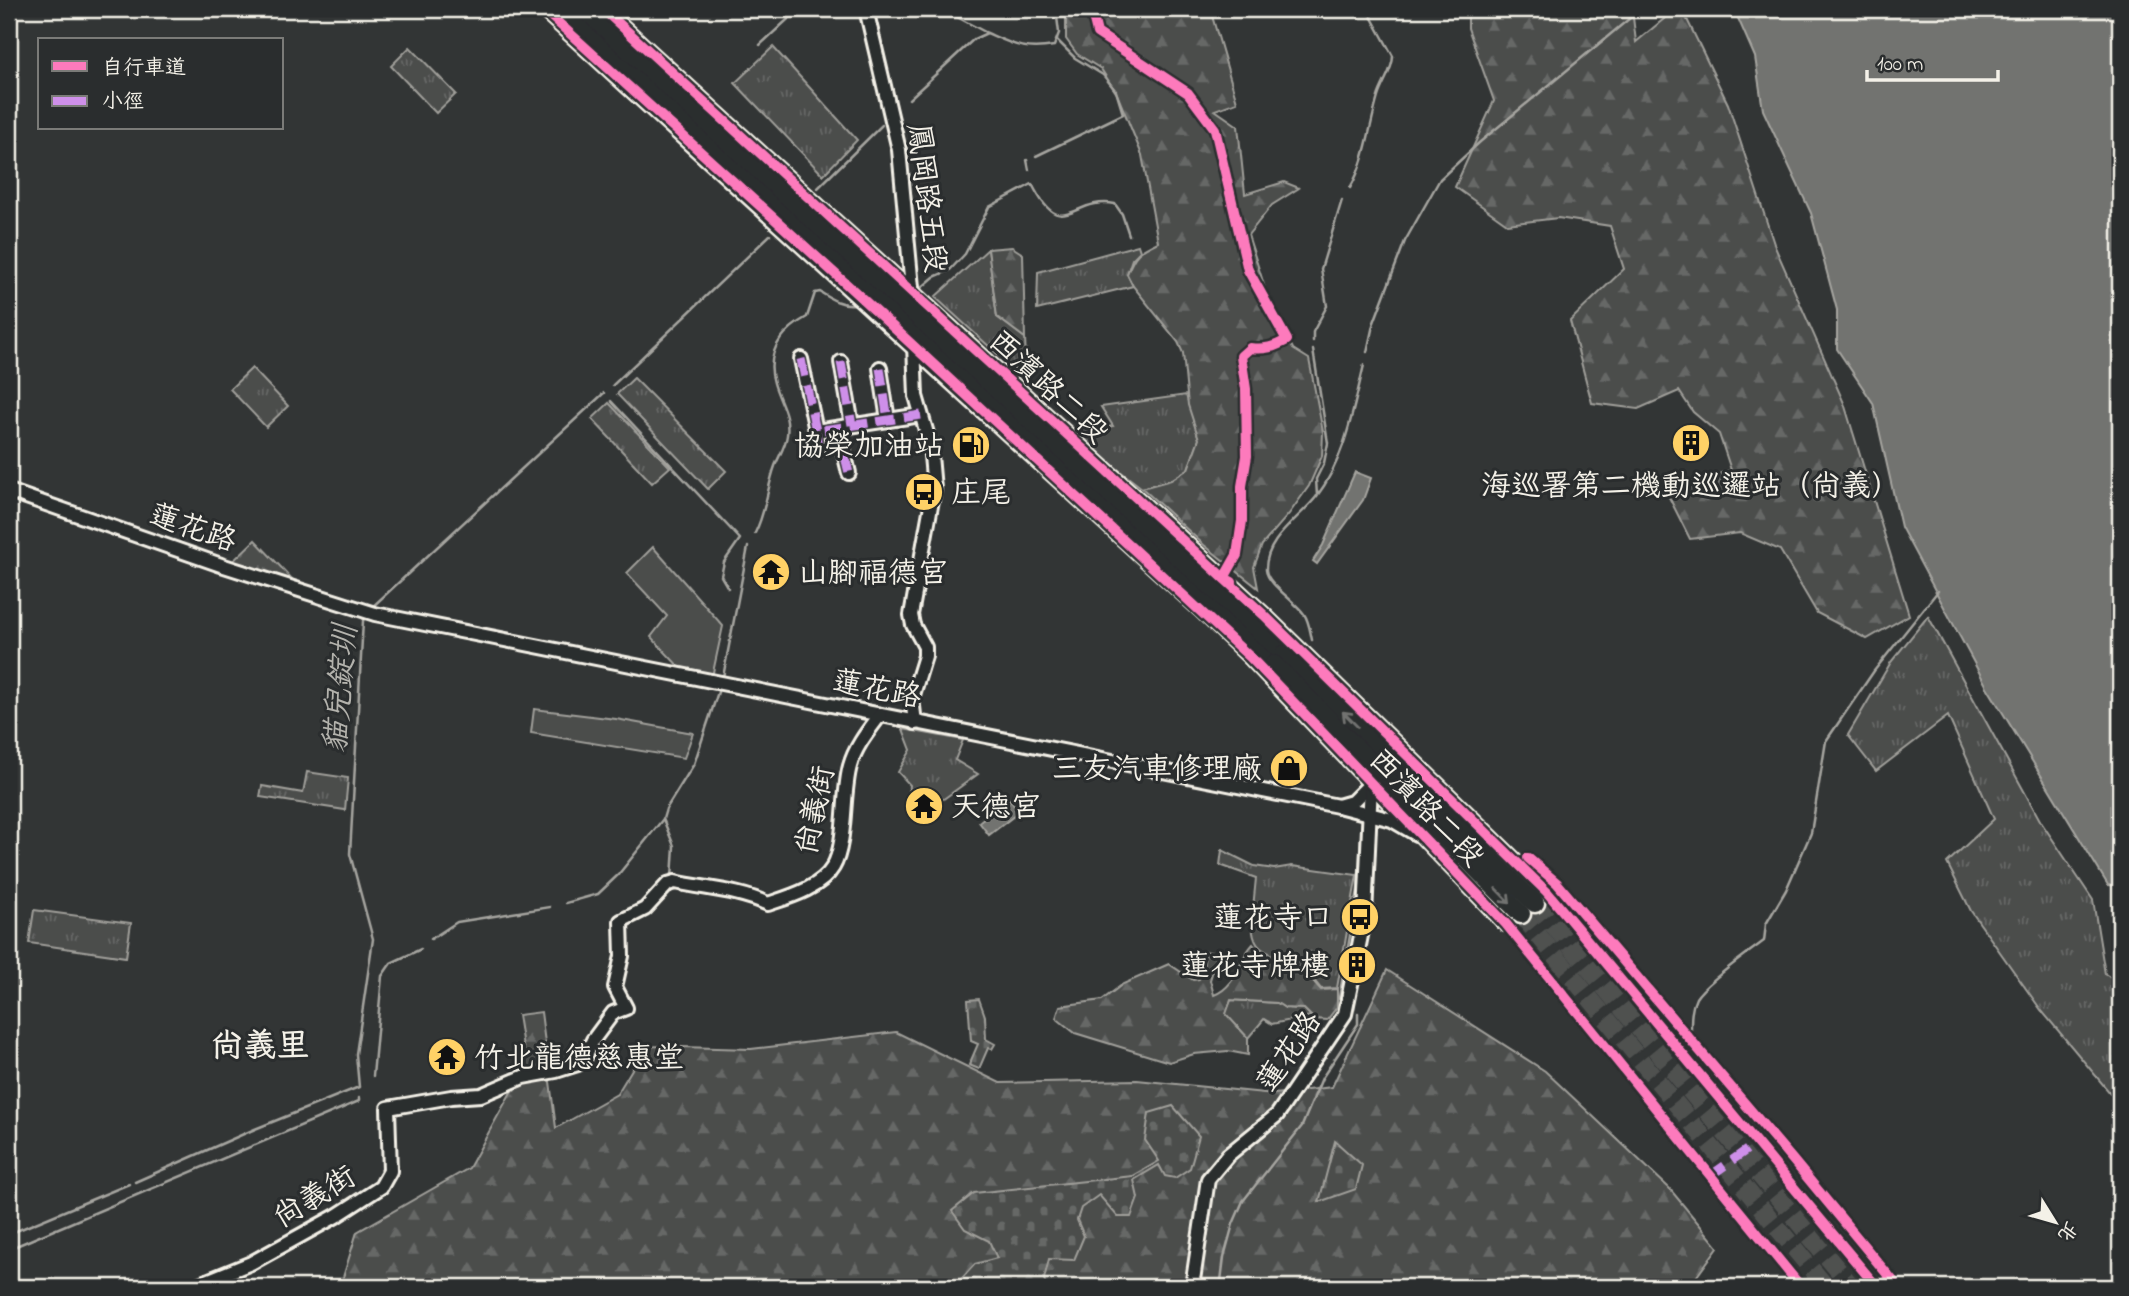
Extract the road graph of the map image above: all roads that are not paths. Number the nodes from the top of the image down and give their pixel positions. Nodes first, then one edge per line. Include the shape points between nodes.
1 (543, 9) edge
2 (563, 9) edge
3 (584, 9) edge
4 (603, 9) edge
5 (866, 9) edge
6 (913, 294) junction
7 (914, 331) junction
8 (801, 359) dead end
9 (841, 362) dead end
10 (880, 368) dead end
11 (921, 415) junction
12 (888, 420) junction
13 (845, 426) junction
14 (816, 431) junction
15 (818, 450) dead end
16 (849, 473) dead end
17 (9, 491) edge
18 (880, 715) junction
19 (915, 723) junction
20 (1402, 749) junction
21 (1371, 783) junction
22 (1338, 806) junction
23 (1369, 814) junction
24 (1426, 840) junction
25 (1527, 908) junction
26 (192, 1287) edge
27 (1192, 1287) edge

1 - 7 main road, 西濱路二段
2 - 7 highway
3 - 7 highway
4 - 6 main road, 西濱路二段
5 - 6 street, 鳳岡路五段 via 899,149
6 - 7 street, 鳳岡路五段
6 - 20 main road, 西濱路二段 via 1264,615
7 - 11 street, 鳳岡路五段
7 - 21 main road, 西濱路二段
7 - 25 highway, bridge via 1279,659
8 - 14 street
9 - 13 street
10 - 12 street
11 - 12 street
11 - 19 street, 鳳岡路五段 via 930,444 934,489 911,615 925,647 912,698
12 - 13 street
13 - 14 street
13 - 16 street
14 - 15 street
17 - 18 street, 蓮花路 via 368,612
18 - 19 street, 蓮花路
18 - 26 street, 尚義街 via 849,768 839,844 834,866 825,876 768,904 726,891 668,884 645,909 621,921 622,956 615,988 626,1008 613,1013 578,1064 523,1077 481,1095 388,1108 390,1171 382,1187 251,1263
19 - 22 street, 蓮花路
20 - 21 street
20 - 25 main road, 西濱路二段
21 - 22 street via 1352,802
21 - 23 street, 蓮花路
21 - 24 main road, 西濱路二段
22 - 23 street, 蓮花路
23 - 24 street via 1392,820
23 - 27 street, 蓮花路 via 1364,916 1345,1014 1277,1115 1228,1155 1208,1179
24 - 25 main road, 西濱路二段

